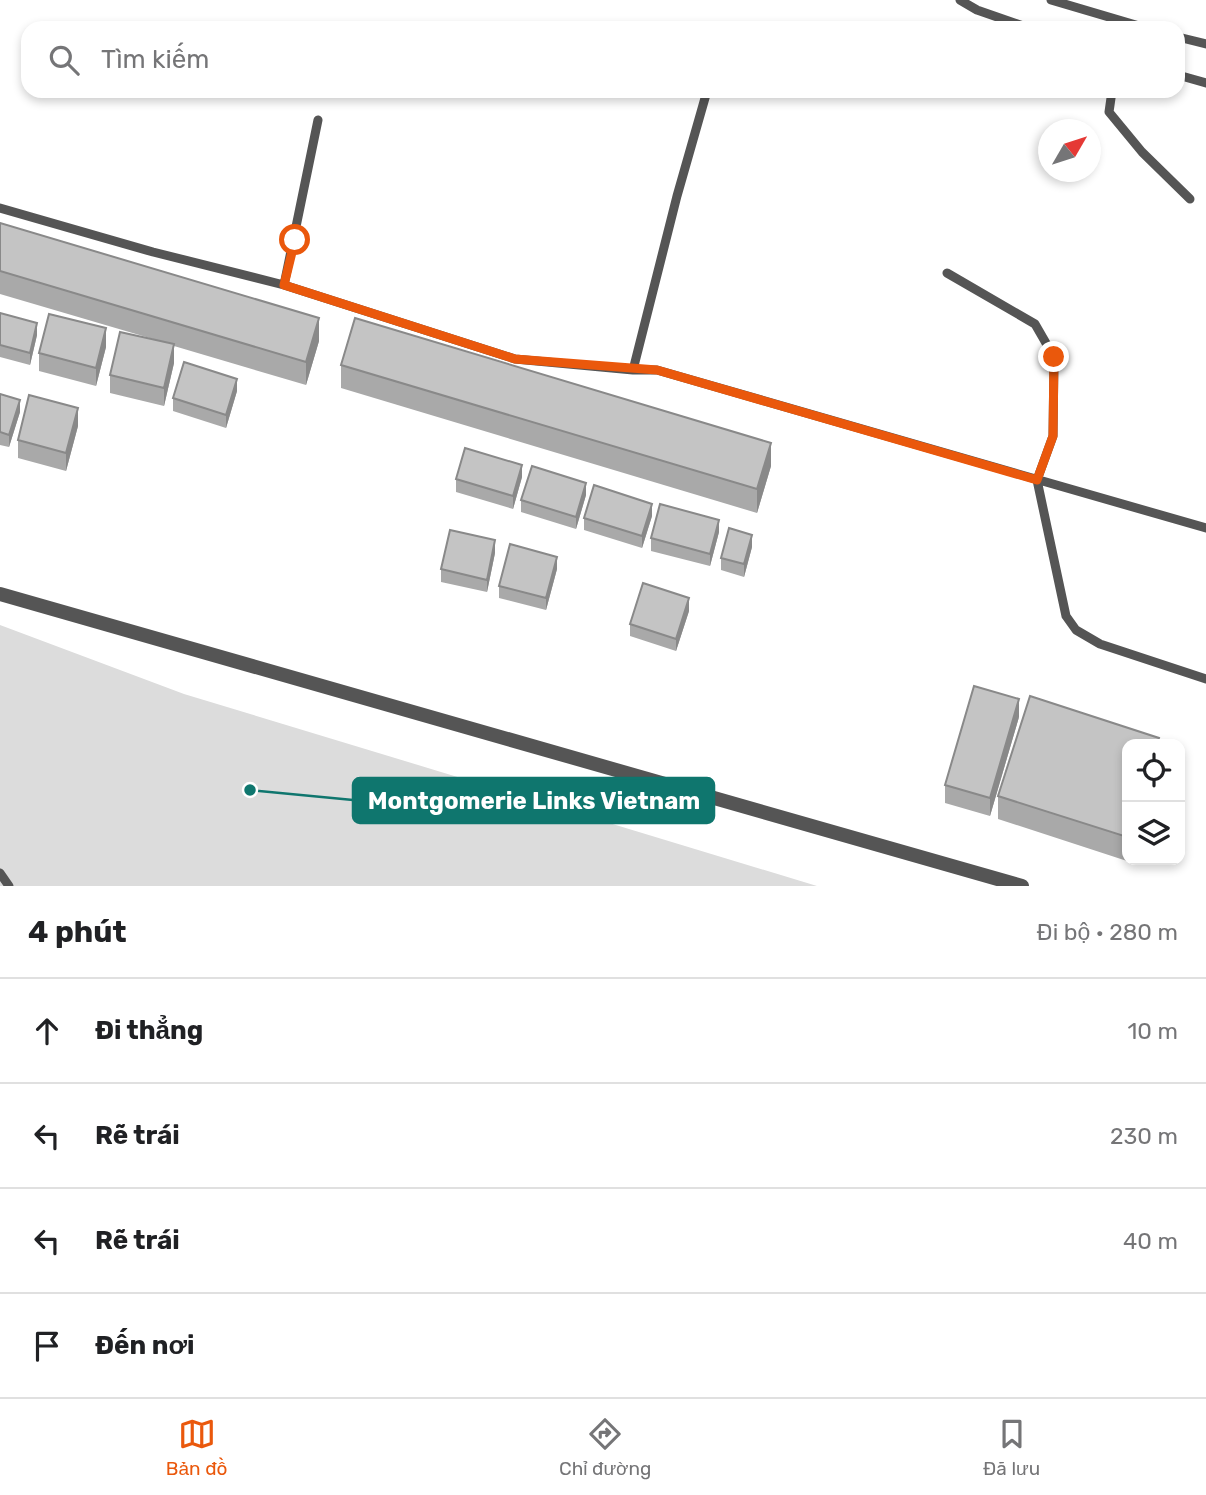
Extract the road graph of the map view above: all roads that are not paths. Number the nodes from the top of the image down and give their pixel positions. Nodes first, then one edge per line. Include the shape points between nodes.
1 (960, 0) edge
2 (1051, 0) edge
3 (1009, 21) edge
4 (1111, 21) edge
5 (1185, 39) edge
6 (1206, 44) edge
7 (1185, 77) edge
8 (1206, 83) edge
9 (704, 98) edge
10 (1111, 98) edge
11 (318, 120) dead end
12 (1189, 199) dead end
13 (0, 208) edge
14 (947, 273) dead end
15 (284, 285) junction
16 (633, 370) junction
17 (1037, 480) junction
18 (1206, 528) edge
19 (0, 594) edge
20 (1206, 679) edge
21 (0, 873) edge
22 (9, 886) edge
23 (1022, 886) edge

1 - 3 lane
2 - 4 lane
5 - 6 lane
7 - 8 lane
9 - 16 lane
10 - 12 lane via 1109,112
11 - 15 lane
13 - 15 lane
14 - 17 lane via 1035,324 1054,357 1053,436
15 - 16 lane via 515,359
16 - 17 lane via 657,370
17 - 18 lane
17 - 20 lane via 1066,615 1076,630 1100,644
19 - 23 street
21 - 22 lane

